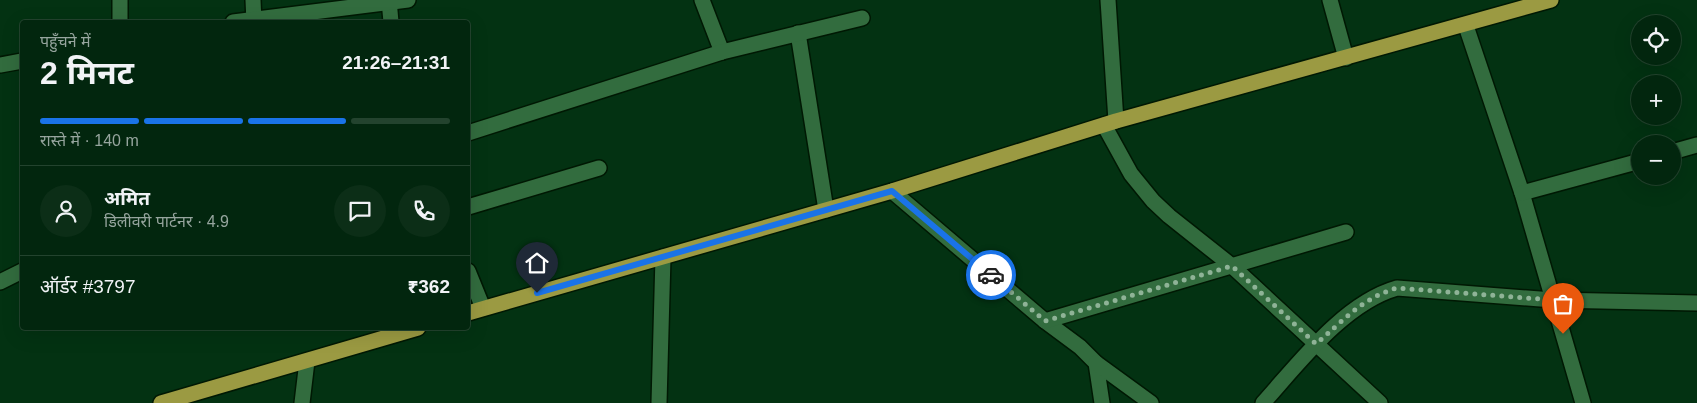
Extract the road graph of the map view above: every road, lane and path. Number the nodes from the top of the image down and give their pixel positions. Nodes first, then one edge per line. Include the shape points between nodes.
1 (120, 0) edge
2 (253, 0) edge
3 (408, 0) edge
4 (702, 0) edge
5 (1108, 0) edge
6 (1330, 0) edge
7 (1551, 0) edge
8 (389, 1) edge
9 (862, 18) dead end
10 (120, 20) edge
11 (254, 20) edge
12 (261, 20) edge
13 (391, 20) edge
14 (1466, 26) junction
15 (798, 33) junction
16 (722, 52) junction
17 (1346, 58) junction
18 (20, 61) edge
19 (0, 65) edge
20 (1110, 123) junction
21 (470, 132) edge
22 (1697, 145) edge
23 (1681, 149) edge
24 (1631, 163) edge
25 (599, 168) dead end
26 (892, 191) junction
27 (1522, 193) junction
28 (470, 206) edge
29 (826, 210) junction
30 (1346, 232) dead end
31 (663, 256) junction
32 (1232, 266) junction
33 (20, 272) edge
34 (470, 276) edge
35 (0, 282) edge
36 (1553, 300) junction
37 (1697, 303) edge
38 (483, 308) junction
39 (470, 312) edge
40 (1045, 321) junction
41 (411, 330) edge
42 (1316, 344) junction
43 (307, 361) junction
44 (1096, 363) junction
45 (161, 403) edge
46 (302, 403) edge
47 (660, 403) edge
48 (1102, 403) edge
49 (1151, 403) edge
50 (1263, 403) edge
51 (1380, 403) edge
52 (1583, 403) edge

1 - 10 street
2 - 11 street
3 - 8 street
4 - 16 street
5 - 20 street
6 - 17 street
7 - 14 main road
8 - 12 street
8 - 13 street
9 - 15 street
14 - 17 main road
14 - 27 street
15 - 16 street
15 - 29 street
16 - 21 street
17 - 20 main road
18 - 19 street
20 - 26 main road
20 - 32 street via 1131,174 1153,201
22 - 23 street
24 - 27 street
25 - 28 street
26 - 29 main road
26 - 40 street
27 - 36 street
29 - 31 main road
30 - 32 street
31 - 38 main road
31 - 47 street
32 - 40 street
32 - 42 street
33 - 35 street
34 - 38 street
36 - 37 street
36 - 42 street via 1397,288 1365,300
36 - 52 street
38 - 39 main road
40 - 44 street
41 - 43 main road
42 - 50 street
42 - 51 street
43 - 45 main road
43 - 46 street
44 - 48 street
44 - 49 street

